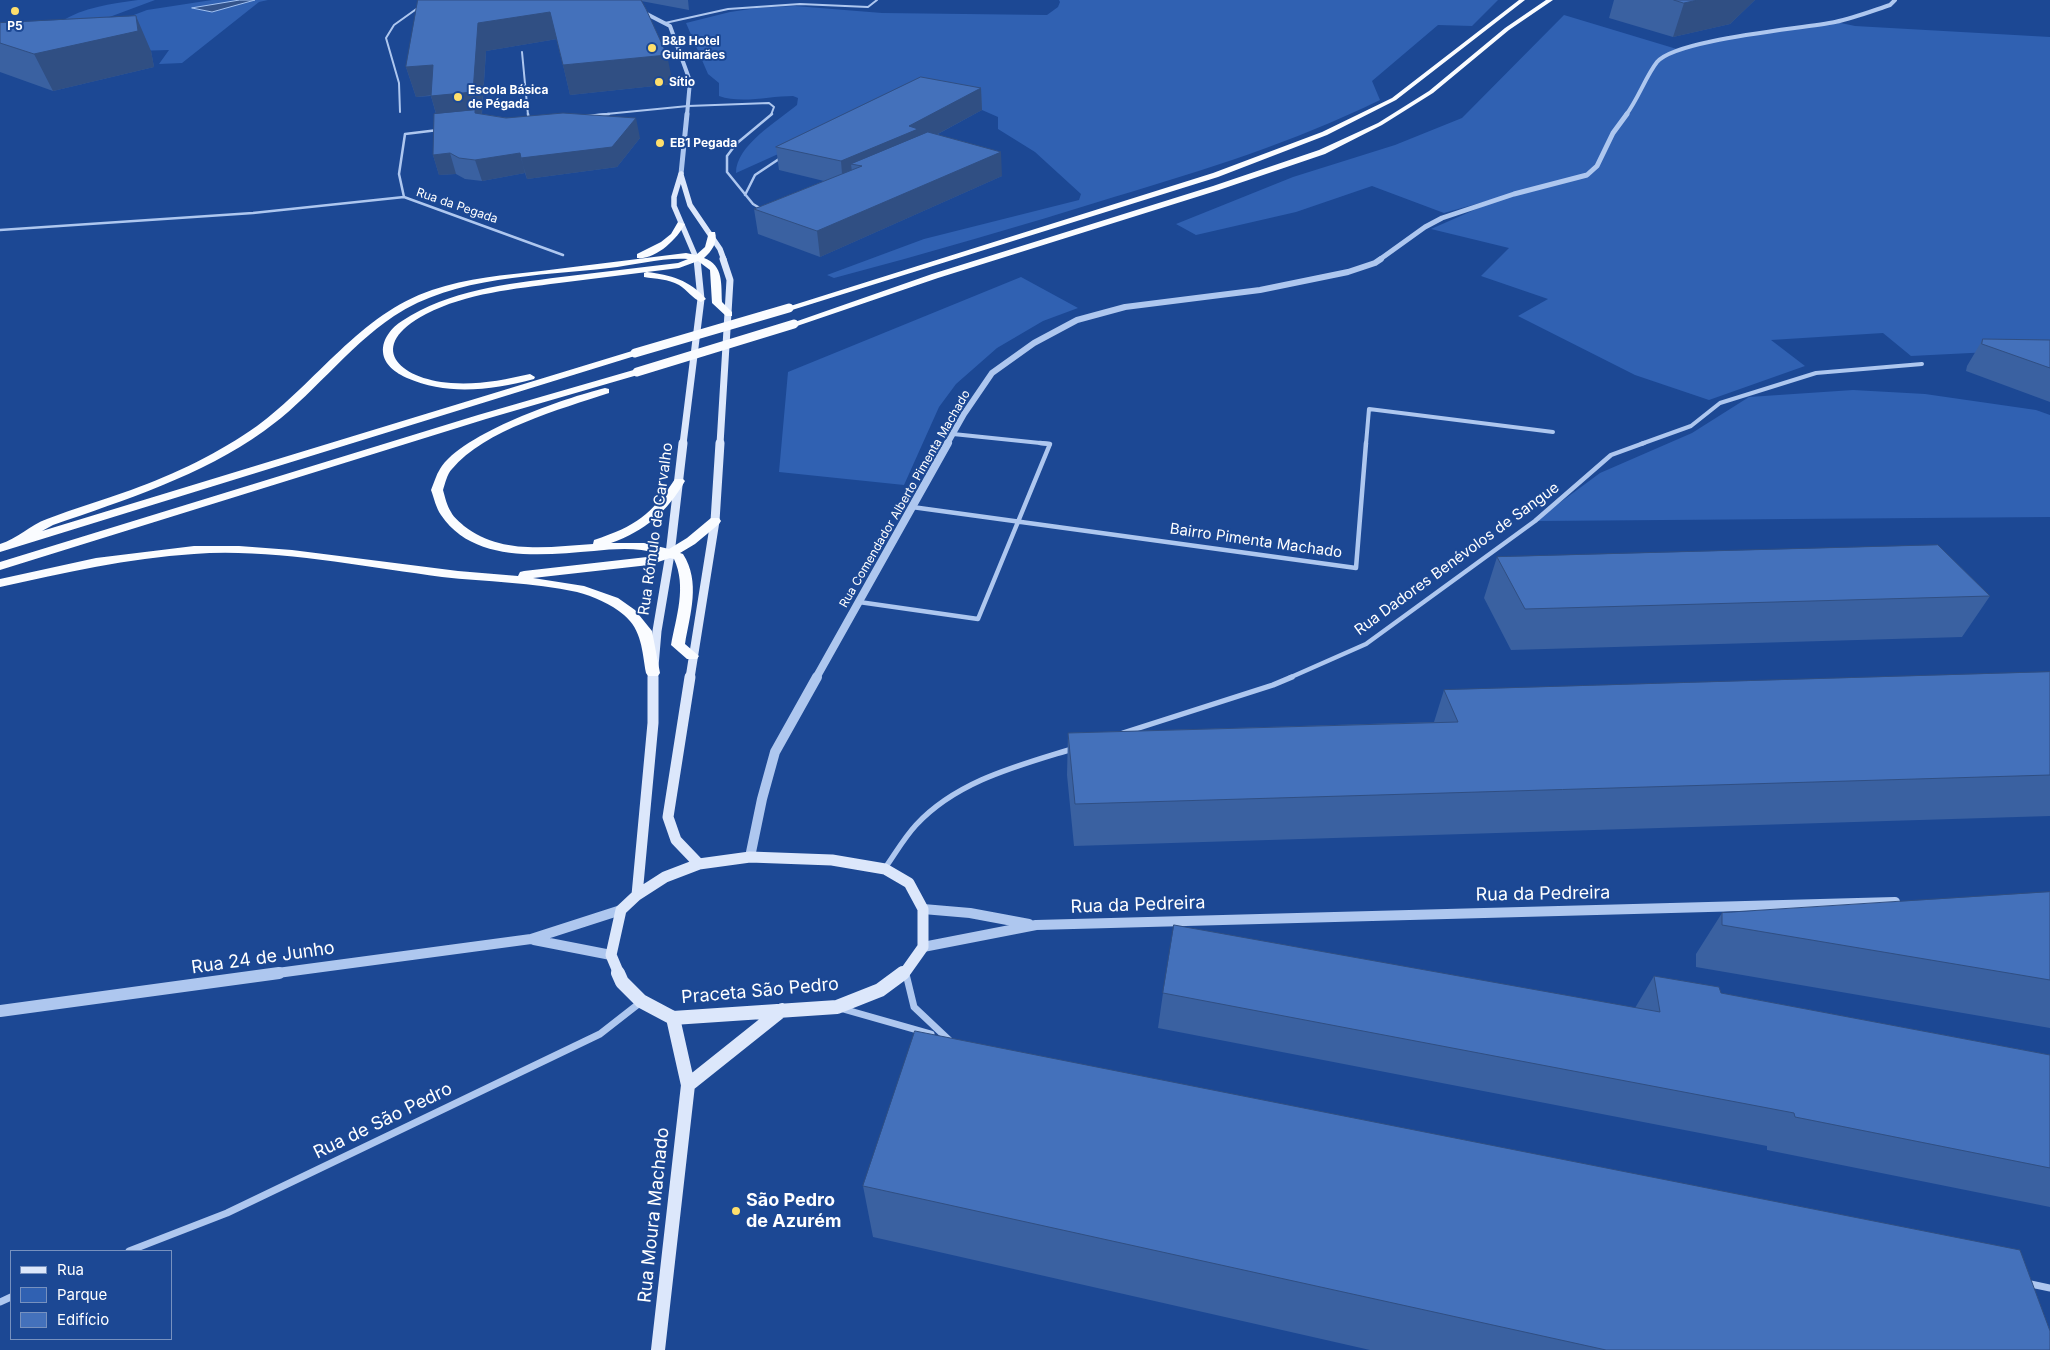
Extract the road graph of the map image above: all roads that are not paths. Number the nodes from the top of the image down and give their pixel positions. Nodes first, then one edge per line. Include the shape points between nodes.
1 (429, 0) edge
2 (877, 0) edge
3 (1522, 0) edge
4 (1550, 0) edge
5 (1896, 0) edge
6 (637, 10) edge
7 (665, 23) junction
8 (522, 52) edge
9 (688, 106) junction
10 (400, 112) dead end
11 (578, 116) edge
12 (529, 121) edge
13 (443, 130) edge
14 (784, 156) edge
15 (681, 174) junction
16 (745, 194) junction
17 (404, 197) junction
18 (769, 213) edge
19 (681, 224) junction
20 (0, 230) edge
21 (712, 234) junction
22 (563, 255) dead end
23 (697, 258) junction
24 (616, 268) junction
25 (701, 299) junction
26 (729, 314) junction
27 (635, 353) junction
28 (1922, 364) dead end
29 (637, 372) junction
30 (1553, 432) dead end
31 (953, 434) junction
32 (679, 481) junction
33 (912, 507) junction
34 (715, 521) junction
35 (1020, 521) junction
36 (14, 544) junction
37 (0, 548) edge
38 (564, 550) junction
39 (670, 554) junction
40 (0, 566) edge
41 (503, 578) junction
42 (0, 583) edge
43 (859, 602) junction
44 (692, 656) junction
45 (653, 674) junction
46 (1112, 736) edge
47 (1075, 748) edge
48 (750, 857) junction
49 (699, 864) junction
50 (885, 869) junction
51 (637, 895) junction
52 (1911, 902) edge
53 (923, 909) junction
54 (622, 910) junction
55 (1036, 925) junction
56 (531, 939) junction
57 (923, 947) junction
58 (611, 954) junction
59 (906, 971) junction
60 (641, 1001) junction
61 (838, 1007) junction
62 (782, 1010) junction
63 (0, 1011) edge
64 (674, 1018) junction
65 (949, 1040) junction
66 (958, 1042) edge
67 (688, 1085) junction
68 (132, 1250) edge
69 (2021, 1282) edge
70 (2050, 1288) edge
71 (658, 1350) edge

1 - 10 street via 394,25 386,38 398,71 402,93
2 - 7 street via 868,7 776,4 728,9
3 - 27 highway, bridge via 1394,99 1298,146 1202,180
4 - 29 highway, bridge via 1507,29 1431,92 1380,124 1322,152
5 - 31 street, Rua Comendador Alberto Pimenta Machado via 1890,5 1836,22 1719,40 1680,50 1658,61 1636,102 1613,133 1597,166 1587,175 1514,194 1442,218 1375,263 1348,272 1260,290 1126,307 1077,320 1034,343 992,373
6 - 7 street
7 - 9 street, Rua Rómulo de Carvalho via 670,26 690,81
8 - 12 street
9 - 11 street
9 - 15 street, Rua Rómulo de Carvalho
9 - 16 street via 769,102 774,107 773,113 736,144 727,156 727,172
13 - 17 street, Rua da Pegada via 404,134 399,174
14 - 16 street via 755,176
15 - 19 main road, Rua Rómulo de Carvalho via 674,197
15 - 21 main road, Rua Rómulo de Carvalho via 690,205
16 - 18 street via 753,204
17 - 20 street via 226,215
17 - 22 street, Rua da Pegada
19 - 23 main road, Rua Rómulo de Carvalho
19 - 24 highway via 677,233 662,246
21 - 23 highway via 712,245
21 - 26 main road, Rua Rómulo de Carvalho via 730,280
23 - 24 highway via 679,265
23 - 25 main road, Rua Rómulo de Carvalho
23 - 26 highway via 712,264 718,303
24 - 25 highway via 684,283
24 - 27 highway via 453,299 405,323 388,344 388,356 397,369 419,381 452,387 487,386 604,356
24 - 36 highway via 484,280 434,292 412,302 374,326 281,412 230,448 137,492 49,522
25 - 32 main road, Rua Rómulo de Carvalho
26 - 34 main road, Rua Rómulo de Carvalho
27 - 36 highway
28 - 46 street, Rua Dadores Benévolos de Sangue via 1816,373 1720,403 1691,426 1611,455 1536,520 1366,644 1273,685
29 - 38 highway via 623,385 545,410 487,436 456,458 438,481 435,494 441,507 465,533 482,542 508,549
29 - 40 highway
30 - 35 street, Bairro Pimenta Machado via 1369,409 1356,568
31 - 33 street, Rua Comendador Alberto Pimenta Machado
31 - 35 street via 1050,444
32 - 38 highway via 669,500 653,517 636,528 616,537
32 - 39 main road, Rua Rómulo de Carvalho
33 - 35 street, Bairro Pimenta Machado
33 - 43 street, Rua Comendador Alberto Pimenta Machado
34 - 39 highway
34 - 44 main road, Rua Rómulo de Carvalho
35 - 43 street via 978,619
36 - 37 highway
38 - 39 highway via 640,546
39 - 41 highway via 633,564
39 - 44 highway via 679,557 685,566 687,584 678,645
39 - 45 main road, Rua Rómulo de Carvalho
41 - 42 highway via 292,554 203,550 96,562
41 - 45 highway via 580,589 613,601 630,612 645,631
43 - 48 street, Rua Comendador Alberto Pimenta Machado via 775,752
44 - 49 main road, Rua Rómulo de Carvalho via 668,817 676,840
45 - 51 main road, Rua Rómulo de Carvalho via 653,723
47 - 50 street via 1001,772 953,794 917,824
48 - 49 main road
48 - 50 main road via 832,860
49 - 51 main road via 665,877
50 - 53 main road via 909,883
51 - 54 main road
52 - 55 street, Rua da Pedreira
53 - 55 street, Rua da Pedreira via 970,913
53 - 57 main road
54 - 56 street, Rua 24 de Junho
54 - 58 main road
55 - 57 street, Rua da Pedreira
56 - 58 street, Rua 24 de Junho
56 - 63 street, Rua 24 de Junho
57 - 59 main road, Praceta São Pedro
58 - 60 main road, Praceta São Pedro via 622,982
59 - 61 main road, Praceta São Pedro via 880,990
59 - 65 street via 914,1007
60 - 64 main road, Praceta São Pedro
60 - 68 street, Rua de São Pedro via 600,1034 227,1213
61 - 62 main road, Praceta São Pedro
61 - 65 street
62 - 64 main road, Praceta São Pedro
62 - 67 main road
64 - 67 main road, Rua Moura Machado
65 - 66 street
67 - 71 main road, Rua Moura Machado
69 - 70 street

